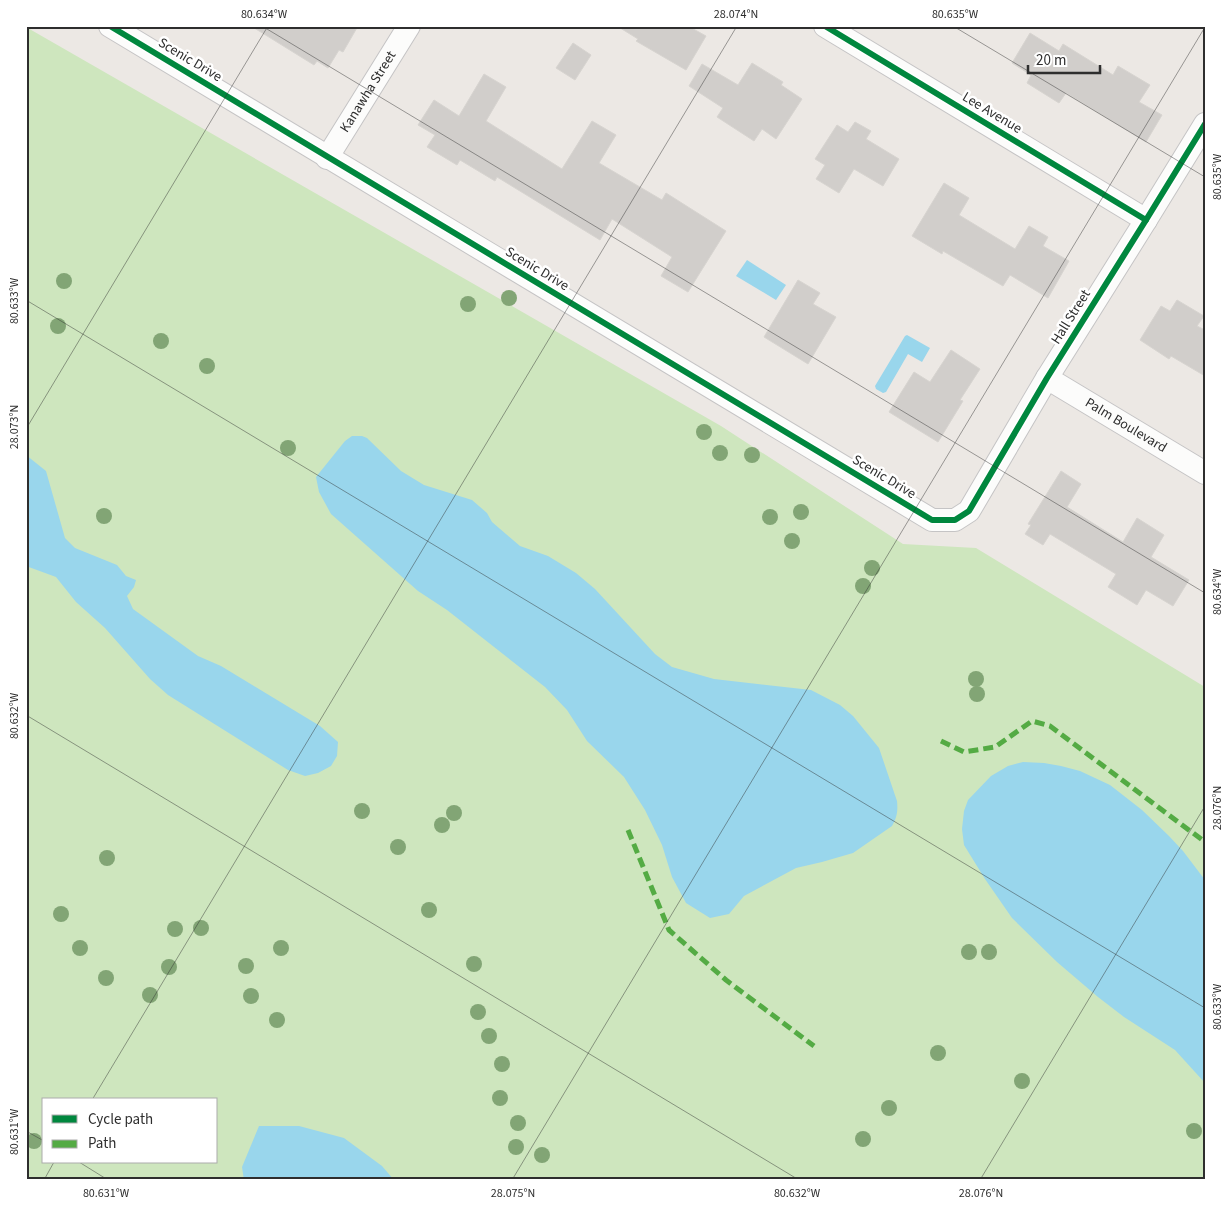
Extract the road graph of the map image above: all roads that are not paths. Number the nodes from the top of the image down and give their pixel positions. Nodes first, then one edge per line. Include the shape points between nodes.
1 (110, 26) edge
2 (409, 26) edge
3 (825, 26) edge
4 (1205, 124) edge
5 (327, 158) junction
6 (1146, 220) junction
7 (1047, 378) junction
8 (1205, 473) edge
9 (955, 520) joint

1 - 5 street, Scenic Drive
2 - 5 street, Kanawha Street
3 - 6 street, Lee Avenue
4 - 6 street, Hall Street
5 - 9 street, Scenic Drive via 932,520
6 - 7 street, Hall Street
7 - 8 street, Palm Boulevard
7 - 9 street, Hall Street via 969,511

